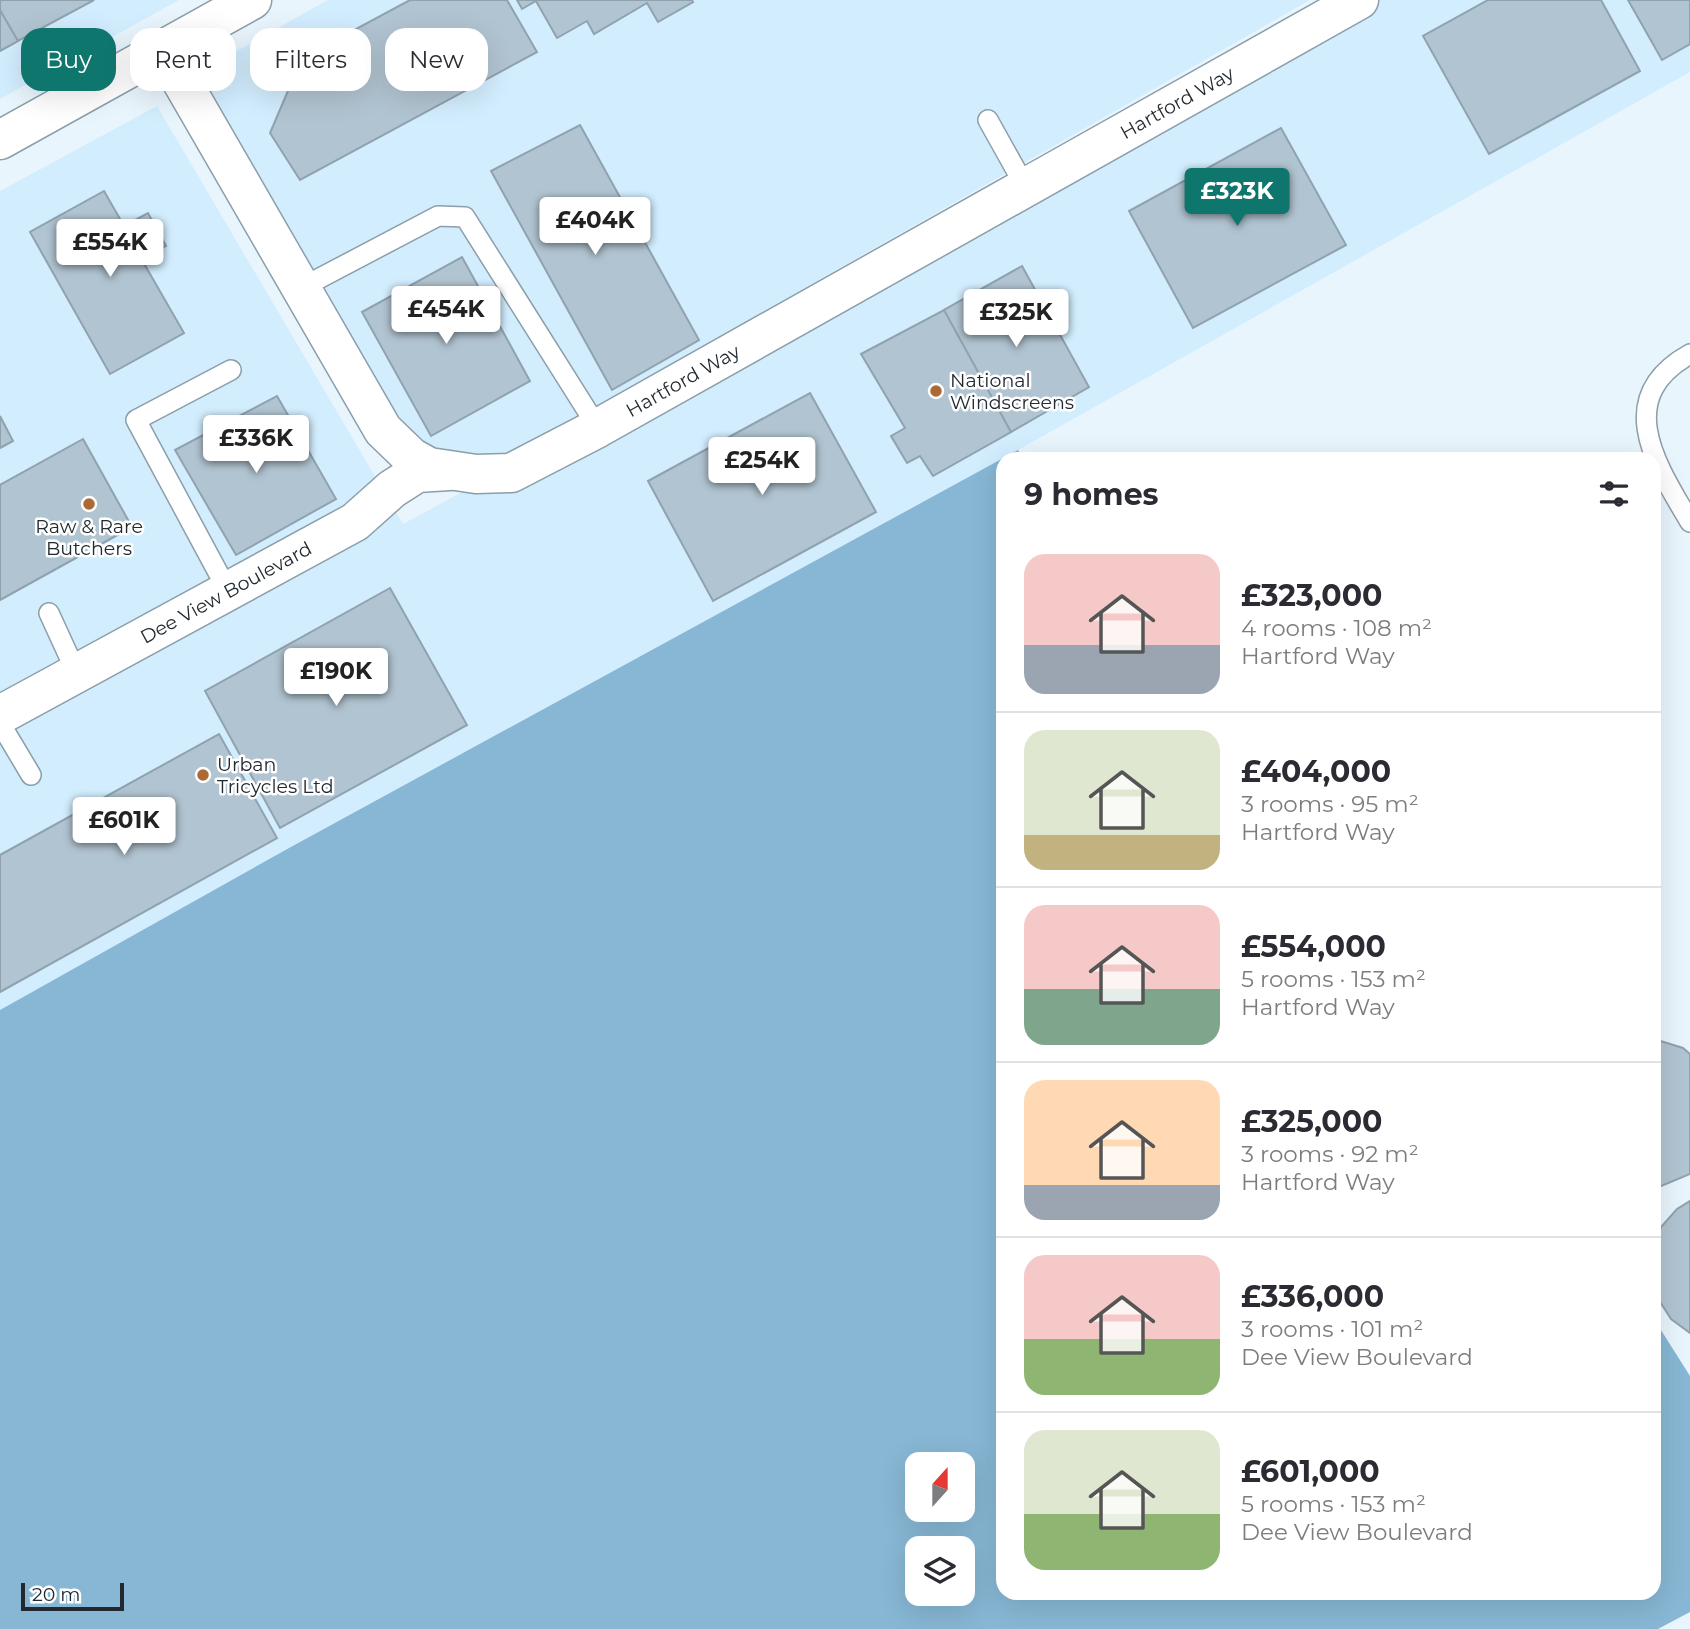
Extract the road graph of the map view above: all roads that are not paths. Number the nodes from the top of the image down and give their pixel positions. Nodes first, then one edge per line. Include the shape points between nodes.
1 (252, 0) edge
2 (1359, 0) edge
3 (201, 28) edge
4 (130, 67) edge
5 (187, 91) edge
6 (988, 120) dead end
7 (0, 140) edge
8 (1026, 188) junction
9 (301, 288) junction
10 (1690, 354) edge
11 (231, 370) dead end
12 (598, 428) junction
13 (1652, 452) edge
14 (449, 471) junction
15 (1661, 473) edge
16 (1690, 522) edge
17 (228, 591) junction
18 (49, 613) dead end
19 (77, 674) junction
20 (0, 715) edge
21 (0, 723) edge
22 (31, 775) dead end

1 - 3 street
2 - 8 street, Hartford Way
4 - 7 street
5 - 9 street, Hartford Way
6 - 8 lane
8 - 12 street, Hartford Way
9 - 12 lane via 438,216 465,217
9 - 14 street, Hartford Way via 383,430 411,457
10 - 13 lane via 1661,377 1651,394 1645,422
11 - 17 lane via 136,420
12 - 14 street, Hartford Way via 511,473
14 - 17 street, Dee View Boulevard via 417,473 355,522
15 - 16 lane
17 - 19 street, Dee View Boulevard
18 - 19 lane
19 - 20 street, Dee View Boulevard
21 - 22 lane

